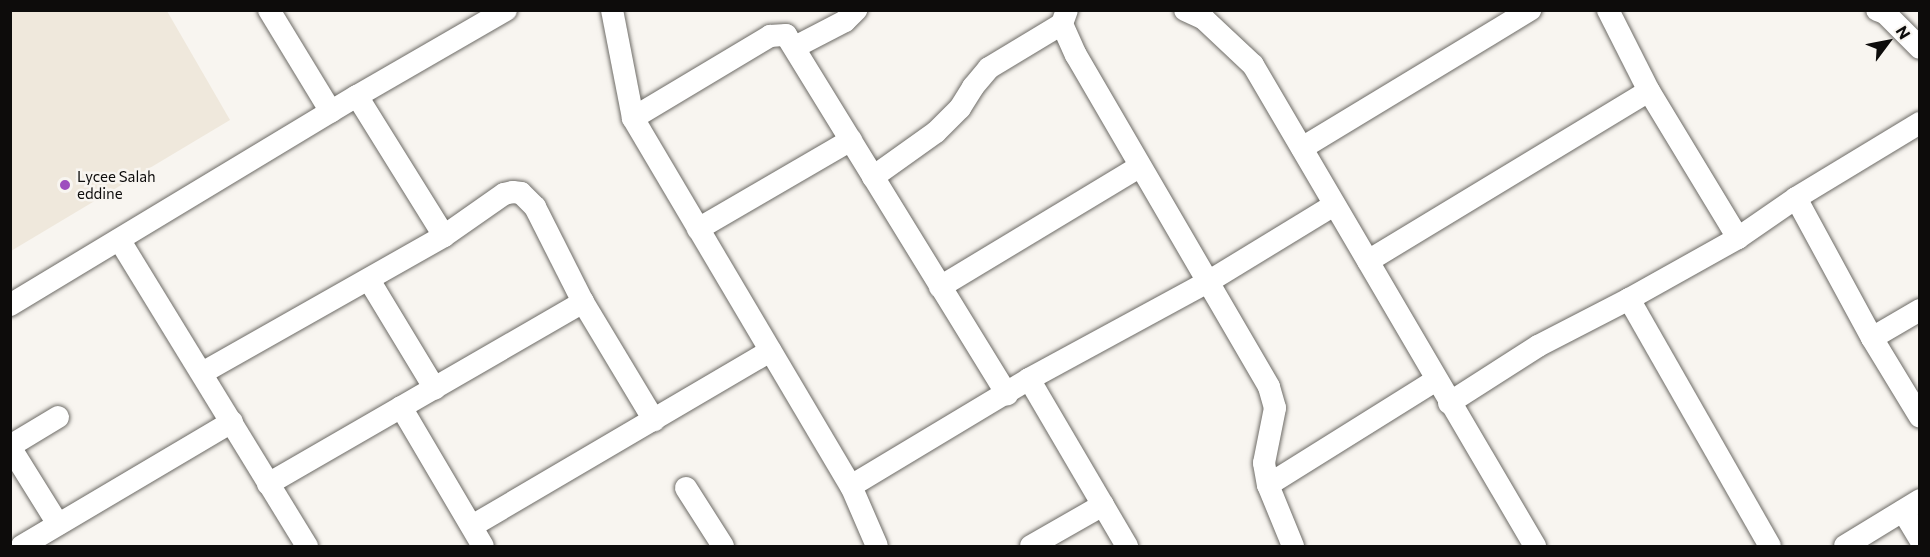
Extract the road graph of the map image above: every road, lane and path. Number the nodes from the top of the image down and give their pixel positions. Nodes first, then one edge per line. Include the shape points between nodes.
1 (269, 10) edge
2 (506, 10) edge
3 (612, 10) edge
4 (856, 10) edge
5 (1185, 10) edge
6 (1530, 10) edge
7 (1608, 10) edge
8 (1877, 10) edge
9 (1064, 17) edge
10 (795, 47) junction
11 (1920, 48) edge
12 (1649, 91) junction
13 (357, 96) junction
14 (331, 112) junction
15 (633, 118) junction
16 (1920, 123) edge
17 (852, 140) junction
18 (1302, 148) junction
19 (1139, 167) junction
20 (873, 177) junction
21 (1796, 198) junction
22 (1334, 205) junction
23 (698, 229) junction
24 (444, 236) junction
25 (1738, 238) junction
26 (120, 241) junction
27 (1368, 261) junction
28 (369, 280) junction
29 (1208, 282) junction
30 (940, 286) junction
31 (1629, 300) junction
32 (583, 302) junction
33 (10, 305) edge
34 (1920, 310) edge
35 (1872, 338) junction
36 (770, 351) junction
37 (202, 373) junction
38 (1029, 380) junction
39 (1436, 380) junction
40 (435, 389) junction
41 (1007, 394) junction
42 (1449, 403) junction
43 (401, 406) junction
44 (58, 417) dead end
45 (1920, 417) edge
46 (654, 420) junction
47 (232, 422) junction
48 (10, 446) edge
49 (268, 484) junction
50 (1268, 485) junction
51 (851, 486) junction
52 (686, 488) dead end
53 (1103, 505) junction
54 (1911, 506) edge
55 (58, 524) junction
56 (472, 526) junction
57 (1920, 539) edge
58 (713, 543) edge
59 (22, 546) edge
60 (307, 546) edge
61 (483, 546) edge
62 (877, 546) edge
63 (1031, 546) edge
64 (1127, 546) edge
65 (1293, 546) edge
66 (1535, 546) edge
67 (1770, 546) edge
68 (1845, 546) edge

1 - 14 street
2 - 13 street
3 - 15 street
4 - 10 street via 845,21
5 - 18 street via 1204,20 1253,65
6 - 18 street
7 - 12 street
8 - 11 street via 1885,13
9 - 19 street
9 - 20 street via 989,68 960,108 936,132
10 - 15 street via 786,35 770,36
10 - 17 street
12 - 25 street
12 - 27 street
13 - 14 street
13 - 24 street
14 - 26 street
15 - 23 street
16 - 21 street
17 - 20 street
17 - 23 street
18 - 22 street
19 - 29 street
19 - 30 street
20 - 30 street
21 - 25 street
21 - 35 street
22 - 27 street
22 - 29 street
23 - 36 street
24 - 28 street
24 - 32 street via 504,194 520,193 535,207
25 - 31 street
26 - 33 street
26 - 37 street
27 - 39 street
28 - 37 street
28 - 40 street
29 - 38 street
29 - 50 street via 1269,387 1275,408 1264,463
30 - 41 street
31 - 42 street via 1538,346
31 - 67 street
32 - 40 street
32 - 46 street
34 - 35 street
35 - 45 street
36 - 46 street
36 - 51 street
37 - 47 street
38 - 41 street
38 - 53 street
39 - 42 street
39 - 50 street
40 - 43 street
41 - 51 street
42 - 66 street
43 - 49 street
43 - 56 street
44 - 48 street
46 - 56 street
47 - 49 street
47 - 55 street
48 - 55 street
49 - 60 street
50 - 65 street
51 - 62 street
52 - 58 street
53 - 63 street
53 - 64 street
54 - 57 street
54 - 68 street
55 - 59 street
56 - 61 street

